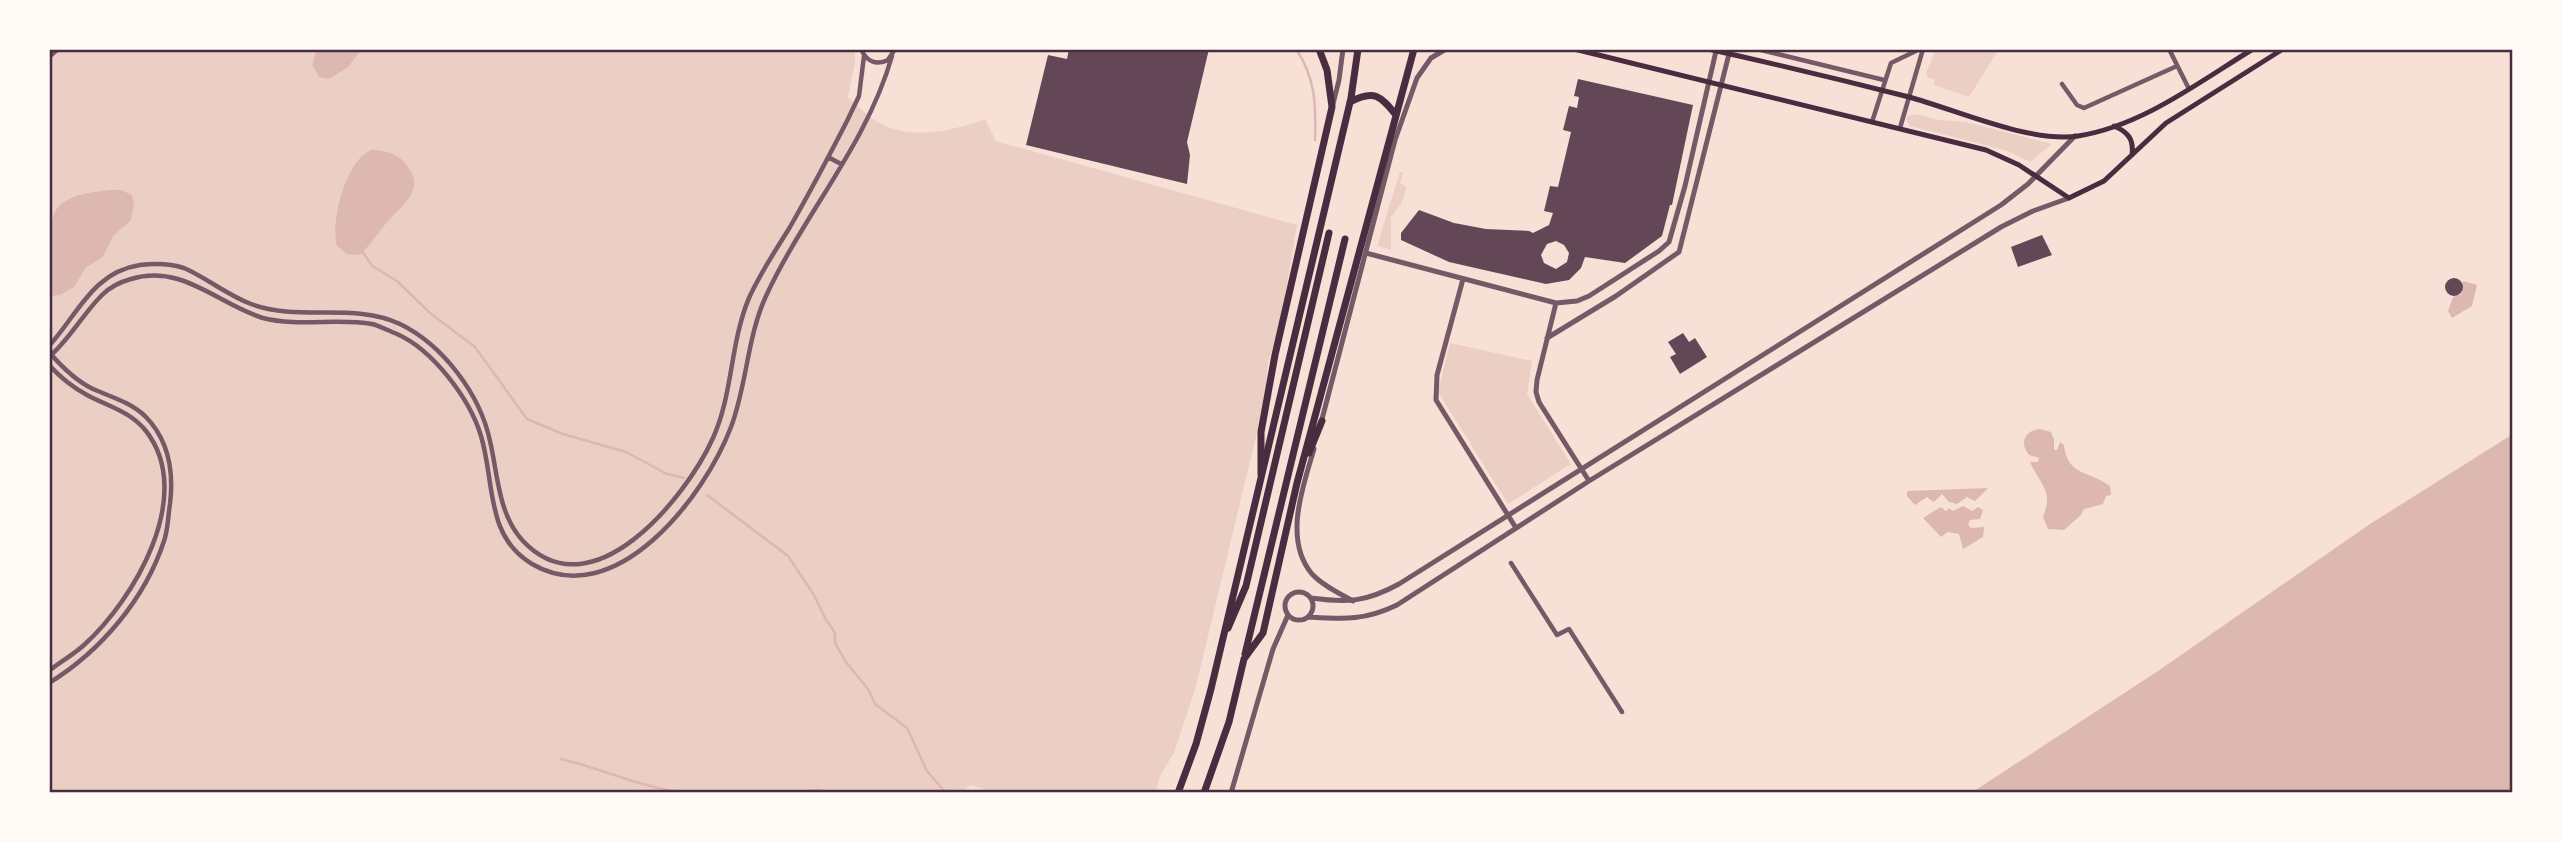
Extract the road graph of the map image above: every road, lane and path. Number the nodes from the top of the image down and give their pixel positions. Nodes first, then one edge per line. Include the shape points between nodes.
1 (58, 49) edge
2 (861, 49) edge
3 (895, 49) edge
4 (1319, 49) edge
5 (1343, 49) edge
6 (1357, 49) edge
7 (1413, 49) edge
8 (1446, 49) edge
9 (1708, 49) edge
10 (1757, 49) edge
11 (1921, 49) edge
12 (2169, 49) edge
13 (2253, 49) edge
14 (2283, 49) edge
15 (1579, 50) edge
16 (1716, 51) junction
17 (1729, 54) junction
18 (864, 56) junction
19 (892, 56) junction
20 (49, 57) edge
21 (2178, 66) junction
22 (1884, 80) junction
23 (1709, 83) junction
24 (2062, 84) dead end
25 (1721, 86) junction
26 (2189, 89) junction
27 (1881, 91) junction
28 (1909, 97) junction
29 (1350, 102) junction
30 (1332, 107) junction
31 (1396, 115) junction
32 (1871, 122) junction
33 (2114, 126) junction
34 (1900, 128) junction
35 (2075, 136) junction
36 (2132, 155) junction
37 (828, 157) junction
38 (841, 164) junction
39 (2036, 175) junction
40 (1685, 186) junction
41 (1696, 189) junction
42 (2069, 198) junction
43 (1329, 233) dead end
44 (1345, 239) dead end
45 (1366, 253) junction
46 (132, 266) junction
47 (137, 277) junction
48 (1463, 279) junction
49 (1604, 287) junction
50 (1612, 299) junction
51 (1556, 303) junction
52 (66, 325) junction
53 (74, 332) junction
54 (1547, 338) junction
55 (49, 346) edge
56 (50, 355) edge
57 (443, 358) junction
58 (436, 363) junction
59 (49, 365) edge
60 (1726, 379) junction
61 (1735, 393) junction
62 (1322, 421) junction
63 (1581, 469) junction
64 (1261, 474) junction
65 (1589, 481) junction
66 (1297, 483) junction
67 (1507, 516) junction
68 (509, 522) junction
69 (500, 527) junction
70 (1516, 528) junction
71 (1511, 563) dead end
72 (580, 565) junction
73 (578, 577) junction
74 (1311, 598) junction
75 (1354, 601) junction
76 (1288, 615) junction
77 (1308, 617) junction
78 (1221, 645) junction
79 (1244, 659) junction
80 (49, 671) edge
81 (49, 683) edge
82 (1622, 712) dead end
83 (1178, 793) edge
84 (1203, 793) edge
85 (1231, 793) edge

1 - 20 street
2 - 18 street
3 - 19 street
4 - 30 highway
5 - 30 street
6 - 29 highway
7 - 31 highway
8 - 45 street via 1432,58 1417,78 1395,140
9 - 16 main road
10 - 22 street
11 - 22 street via 1891,63
11 - 28 street
12 - 21 street
13 - 26 main road
14 - 36 main road via 2172,119
15 - 23 main road
16 - 17 main road
16 - 23 street
17 - 25 street
17 - 27 main road
18 - 19 street via 878,63
18 - 37 street via 859,96
19 - 38 street via 874,107
21 - 24 street via 2084,108
21 - 26 street
22 - 27 street
23 - 25 main road
23 - 40 street
25 - 32 main road
25 - 41 street
26 - 33 main road
27 - 28 main road
27 - 32 street
28 - 34 street
28 - 35 main road via 2023,132
29 - 31 highway via 1366,94 1376,96
29 - 64 highway
30 - 64 highway via 1275,355 1261,432
31 - 66 highway
32 - 34 main road
33 - 35 main road
33 - 36 main road via 2129,135
34 - 39 main road via 1986,150
35 - 39 street
36 - 42 main road via 2104,181
37 - 38 street
37 - 72 street via 747,302 724,410 699,465 633,540 602,560
38 - 73 street via 766,296 732,425 711,470 680,512 644,547 613,568
39 - 42 main road
39 - 60 street via 1977,221
40 - 41 street
40 - 49 street via 1665,246
41 - 50 street via 1679,252
42 - 61 street via 2001,227
43 - 78 highway via 1247,586
44 - 79 highway
45 - 48 street
45 - 62 street
46 - 47 street
46 - 52 street via 100,282
46 - 57 street via 174,265 263,308 383,317 413,332
47 - 53 street via 104,293
47 - 58 street via 180,278 266,319 372,324 402,336
48 - 51 street
48 - 67 street via 1437,375 1436,400
49 - 50 street
49 - 51 street via 1577,301
50 - 54 street
51 - 54 street
52 - 53 street
52 - 55 street
53 - 56 street
54 - 63 street via 1537,398
56 - 81 street via 75,378 144,415 167,451 172,486 165,538 141,588 93,651
57 - 58 street
57 - 68 street via 471,393 486,422
58 - 69 street via 470,408 478,428
59 - 80 street via 72,386 131,416 146,431 162,464 164,482 158,536 134,582 94,635
60 - 61 street
60 - 63 street
61 - 65 street
62 - 66 highway
62 - 75 street via 1300,505 1298,542 1306,564 1321,582
63 - 65 street
63 - 67 street
64 - 78 highway
65 - 70 street
66 - 79 highway via 1263,633
67 - 70 street
67 - 75 street via 1399,584
68 - 69 street
68 - 72 street via 542,556
69 - 73 street via 515,550 530,562 550,572
70 - 77 street via 1380,613 1355,619
71 - 82 street via 1557,635 1569,629
72 - 73 street
74 - 75 street
74 - 76 street via 1301,592 1291,595 1285,604
74 - 77 street via 1313,608
76 - 77 street via 1297,620
76 - 85 street
78 - 83 highway via 1202,724
79 - 84 highway via 1229,722

